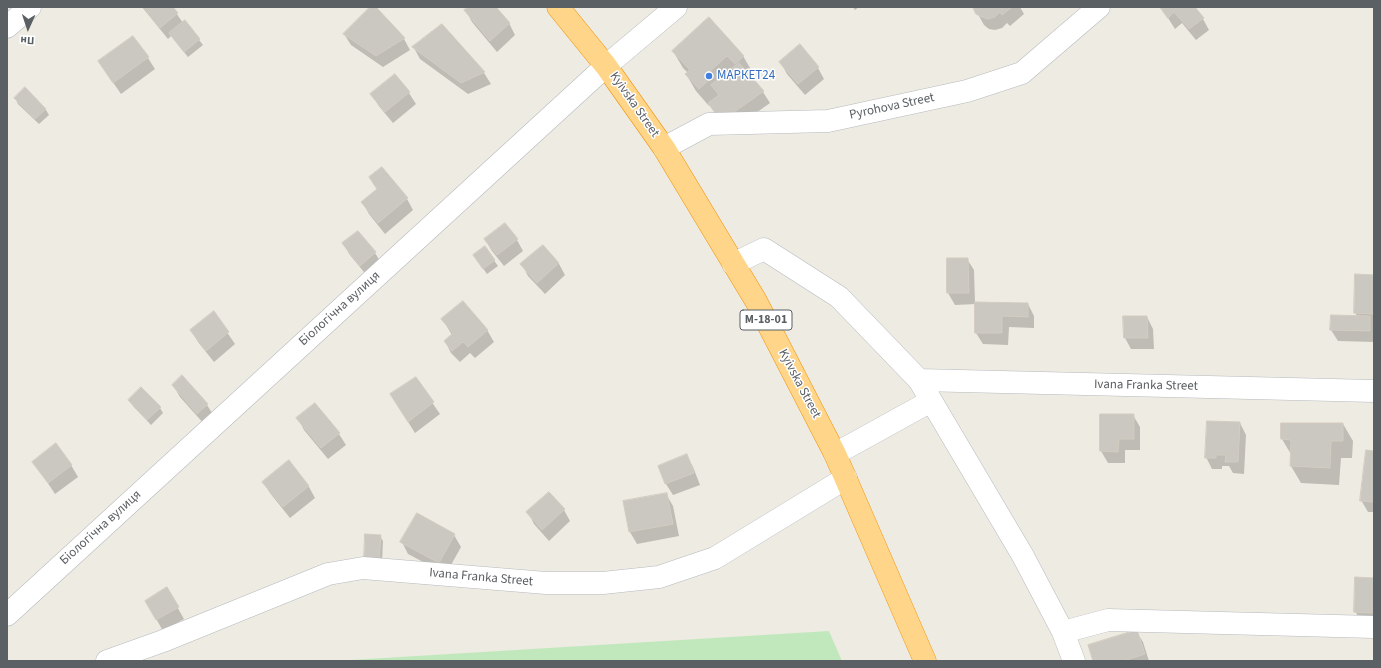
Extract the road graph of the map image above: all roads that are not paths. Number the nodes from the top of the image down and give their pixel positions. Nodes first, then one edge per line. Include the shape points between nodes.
1 (30, 7) edge
2 (558, 7) edge
3 (676, 7) edge
4 (1099, 7) edge
5 (7, 27) edge
6 (606, 66) junction
7 (664, 148) junction
8 (734, 264) junction
9 (919, 380) junction
10 (1374, 391) edge
11 (931, 401) junction
12 (835, 454) junction
13 (846, 478) junction
14 (7, 614) edge
15 (1374, 627) edge
16 (1063, 632) junction
17 (107, 661) edge
18 (925, 661) edge
19 (1074, 661) edge

1 - 5 street
2 - 6 highway, Kyivska Street / М-18-01
3 - 6 street, Біологічна вулиця
4 - 7 street, Pyrohova Street via 1022,73 981,87 828,121 709,124
6 - 7 highway, Kyivska Street / М-18-01
6 - 14 street, Біологічна вулиця
7 - 8 highway, Kyivska Street / М-18-01
8 - 9 street via 764,249 839,297
8 - 12 highway, Kyivska Street / М-18-01 via 756,301
9 - 10 street, Ivana Franka Street
9 - 11 street
11 - 12 street
11 - 16 street via 1023,556
12 - 13 highway, Kyivska Street / М-18-01
13 - 17 street, Ivana Franka Street via 715,558 659,577 603,583 546,583 363,568 328,574
13 - 18 highway, Kyivska Street / М-18-01
15 - 16 street via 1108,620
16 - 19 street

